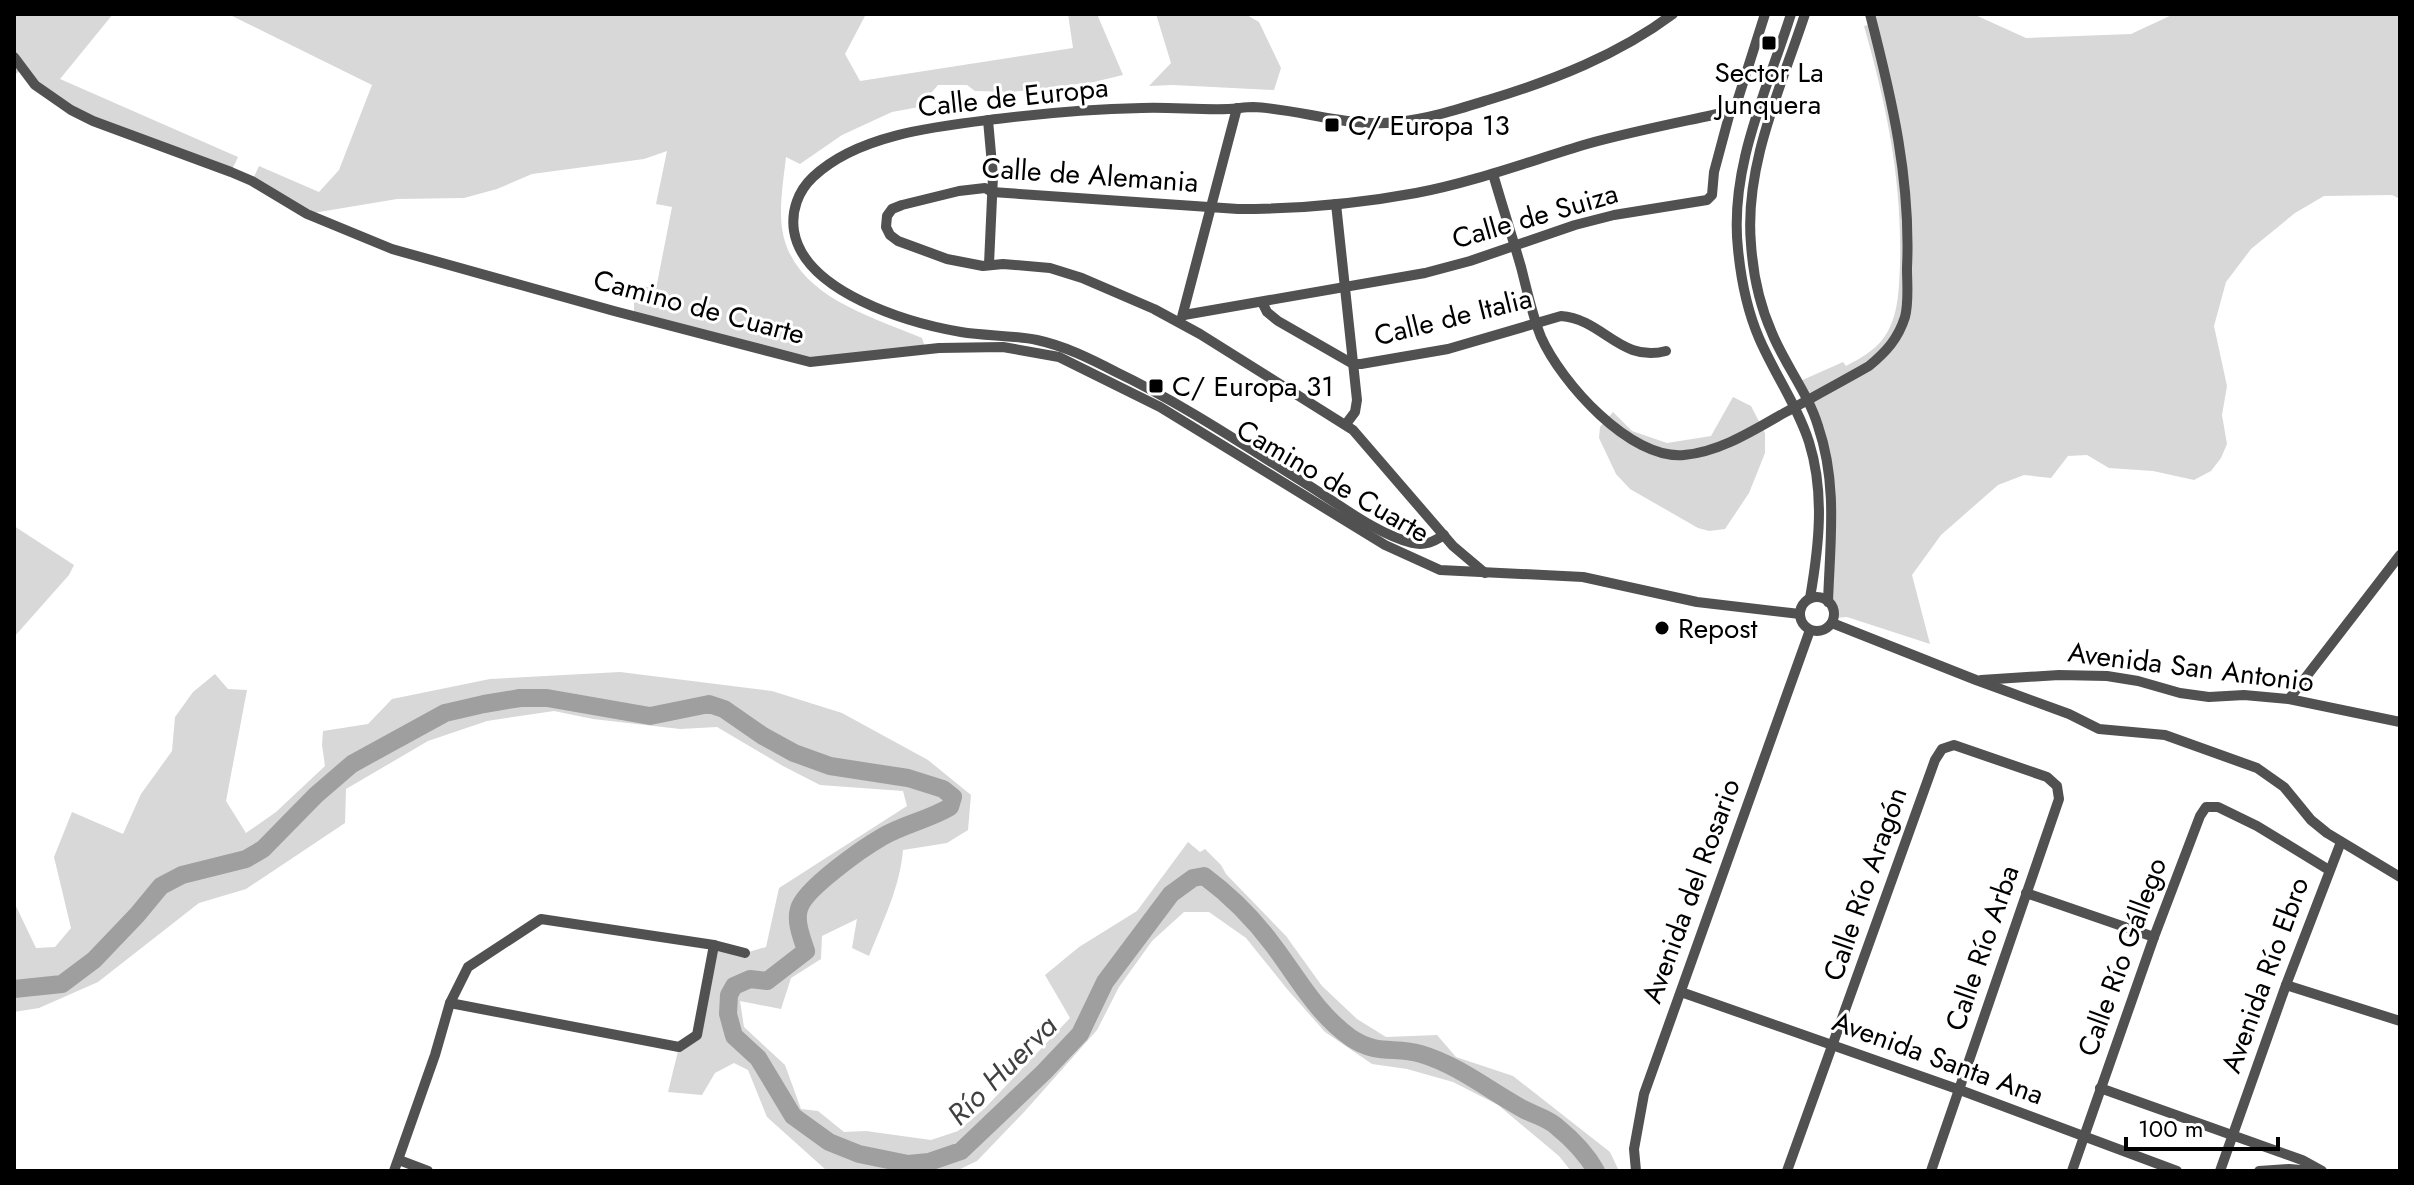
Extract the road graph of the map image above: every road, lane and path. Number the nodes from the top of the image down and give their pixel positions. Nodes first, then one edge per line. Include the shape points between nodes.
1 (1673, 14) edge
2 (1765, 14) edge
3 (1791, 14) edge
4 (1805, 14) edge
5 (1870, 14) edge
6 (14, 57) edge
7 (1237, 108) junction
8 (1731, 111) junction
9 (988, 120) junction
10 (1493, 174) junction
11 (992, 192) junction
12 (1336, 204) junction
13 (1212, 208) junction
14 (1515, 246) junction
15 (989, 264) junction
16 (1345, 287) junction
17 (1262, 302) junction
18 (1181, 319) junction
19 (1536, 323) junction
20 (1666, 351) dead end
21 (1353, 364) junction
22 (1346, 424) junction
23 (1444, 535) junction
24 (1453, 546) junction
25 (2400, 555) edge
26 (1464, 556) junction
27 (1458, 572) junction
28 (1485, 573) junction
29 (1810, 598) junction
30 (1828, 602) junction
31 (1800, 614) junction
32 (1832, 623) junction
33 (1810, 630) junction
34 (2028, 676) junction
35 (1976, 680) junction
36 (2024, 697) junction
37 (2289, 699) junction
38 (2400, 722) edge
39 (2057, 786) joint
40 (2341, 842) junction
41 (2329, 870) junction
42 (2400, 877) edge
43 (2026, 893) junction
44 (2154, 937) junction
45 (714, 945) junction
46 (745, 953) dead end
47 (2286, 985) junction
48 (1681, 992) junction
49 (450, 1003) junction
50 (2400, 1021) edge
51 (1833, 1046) junction
52 (2100, 1088) junction
53 (1960, 1090) junction
54 (2233, 1135) junction
55 (2085, 1137) junction
56 (396, 1166) edge
57 (428, 1171) edge
58 (1636, 1171) edge
59 (1787, 1171) edge
60 (1931, 1171) edge
61 (2072, 1171) edge
62 (2177, 1171) edge
63 (2220, 1171) edge
64 (2259, 1171) edge
65 (2313, 1171) edge
66 (2322, 1171) edge

1 - 7 street, Calle de Europa via 1615,51 1554,78 1447,112 1394,123
2 - 8 street, Calle de Suiza
3 - 29 street via 1744,159 1736,218 1749,310 1802,425 1815,466 1819,532
4 - 30 street via 1764,138 1750,203 1751,244 1772,333 1818,424 1827,460 1833,531
5 - 19 street via 1899,134 1908,255 1906,314 1889,349 1869,366 1729,442 1704,452 1667,455 1618,431 1565,376
6 - 27 street, Camino de Cuarte via 35,85 71,110 252,181 307,214 392,249 810,362 977,347 1059,357 1160,407 1385,545 1440,570
7 - 9 street, Calle de Europa via 1102,109
7 - 13 street
8 - 10 street, Calle de Alemania via 1637,131
8 - 14 street, Calle de Suiza via 1707,200 1614,215
9 - 11 street
9 - 23 street, Calle de Europa via 894,136 814,176 800,194 793,224 810,266 840,289 913,320 1039,341 1079,354 1134,380 1389,533 1420,544
10 - 12 street, Calle de Alemania via 1418,193
10 - 14 street
11 - 13 street, Calle de Alemania
11 - 15 street
11 - 15 street, Calle de Alemania via 959,191 902,205 892,209 886,227 913,248
12 - 13 street, Calle de Alemania
12 - 16 street
13 - 18 street
14 - 16 street, Calle de Suiza via 1425,273
14 - 19 street
15 - 18 street, Calle de Alemania via 1050,268
16 - 17 street, Calle de Suiza
16 - 21 street
17 - 18 street, Calle de Suiza
17 - 21 street, Calle de Italia via 1278,321
18 - 22 street, Calle de Alemania
19 - 20 street, Calle de Italia via 1570,317 1633,351
19 - 21 street, Calle de Italia via 1448,349
21 - 22 street via 1357,406
22 - 23 street, Calle de Alemania
23 - 24 street, Calle de Alemania
24 - 26 street, Calle de Alemania
24 - 27 street
25 - 37 street
26 - 27 street
26 - 28 street, Calle de Alemania
27 - 28 street, Camino de Cuarte
28 - 31 street, Camino de Cuarte via 1583,577 1697,602
29 - 30 street
29 - 31 street
30 - 32 street via 1834,612
31 - 33 street
32 - 33 street via 1824,630
32 - 35 street
33 - 48 street, Avenida del Rosario
34 - 35 street, Avenida San Antonio
34 - 36 street
34 - 37 street, Avenida San Antonio via 2107,676 2209,697
35 - 36 street
36 - 40 street via 2099,729 2165,735 2257,768
37 - 38 street, Avenida San Antonio
39 - 43 street, Calle Río Arba via 2058,803
39 - 51 street, Calle Río Aragón via 2047,777 1958,746 1942,749
40 - 41 street, Avenida Río Ebro
40 - 42 street
41 - 44 street, Calle Río Gállego via 2257,826 2218,807 2206,807
41 - 47 street, Avenida Río Ebro
43 - 44 street
43 - 53 street, Calle Río Arba
44 - 52 street, Calle Río Gállego
45 - 46 street
45 - 49 street via 541,919 468,967
45 - 49 street via 697,1035 679,1047
47 - 50 street
47 - 54 street, Avenida Río Ebro
48 - 51 street, Avenida Santa Ana
48 - 58 street, Avenida del Rosario via 1644,1094 1634,1149
49 - 56 street
51 - 53 street, Avenida Santa Ana
51 - 59 street, Calle Río Aragón
52 - 54 street
52 - 55 street, Calle Río Gállego
53 - 55 street, Avenida Santa Ana
53 - 60 street, Calle Río Arba
54 - 63 street, Avenida Río Ebro
54 - 66 street
55 - 61 street, Calle Río Gállego
55 - 62 street, Avenida Santa Ana
56 - 57 street
64 - 65 street

